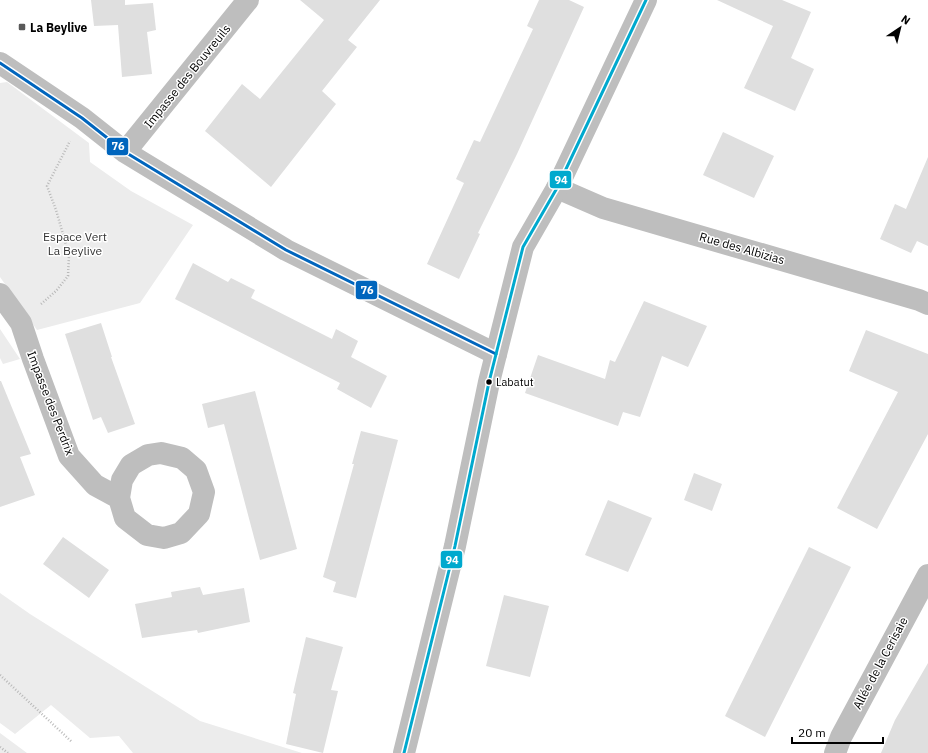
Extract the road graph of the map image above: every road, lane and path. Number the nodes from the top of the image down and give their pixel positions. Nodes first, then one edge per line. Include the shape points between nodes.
1 (248, 0) edge
2 (646, 0) edge
3 (0, 63) edge
4 (82, 118) junction
5 (125, 152) junction
6 (558, 188) junction
7 (0, 294) edge
8 (928, 304) edge
9 (16, 316) junction
10 (496, 354) junction
11 (119, 498) dead end
12 (928, 575) edge
13 (0, 675) edge
14 (72, 742) dead end
15 (0, 747) edge
16 (8, 753) edge
17 (404, 753) edge
18 (835, 753) edge

1 - 5 street, Impasse des Bouvreuils
2 - 6 street
3 - 4 street
4 - 5 street
4 - 9 path via 47,186 69,255 68,276 56,292 40,306
5 - 10 street via 286,250
6 - 8 street, Rue des Albizias via 604,208
6 - 10 street via 524,247
7 - 9 street, Impasse des Perdrix
9 - 11 street, Impasse des Perdrix via 21,323 69,456 95,485
10 - 17 street via 455,546
12 - 18 street, Allée de la Cerisaie via 841,737
13 - 14 path
15 - 16 path

